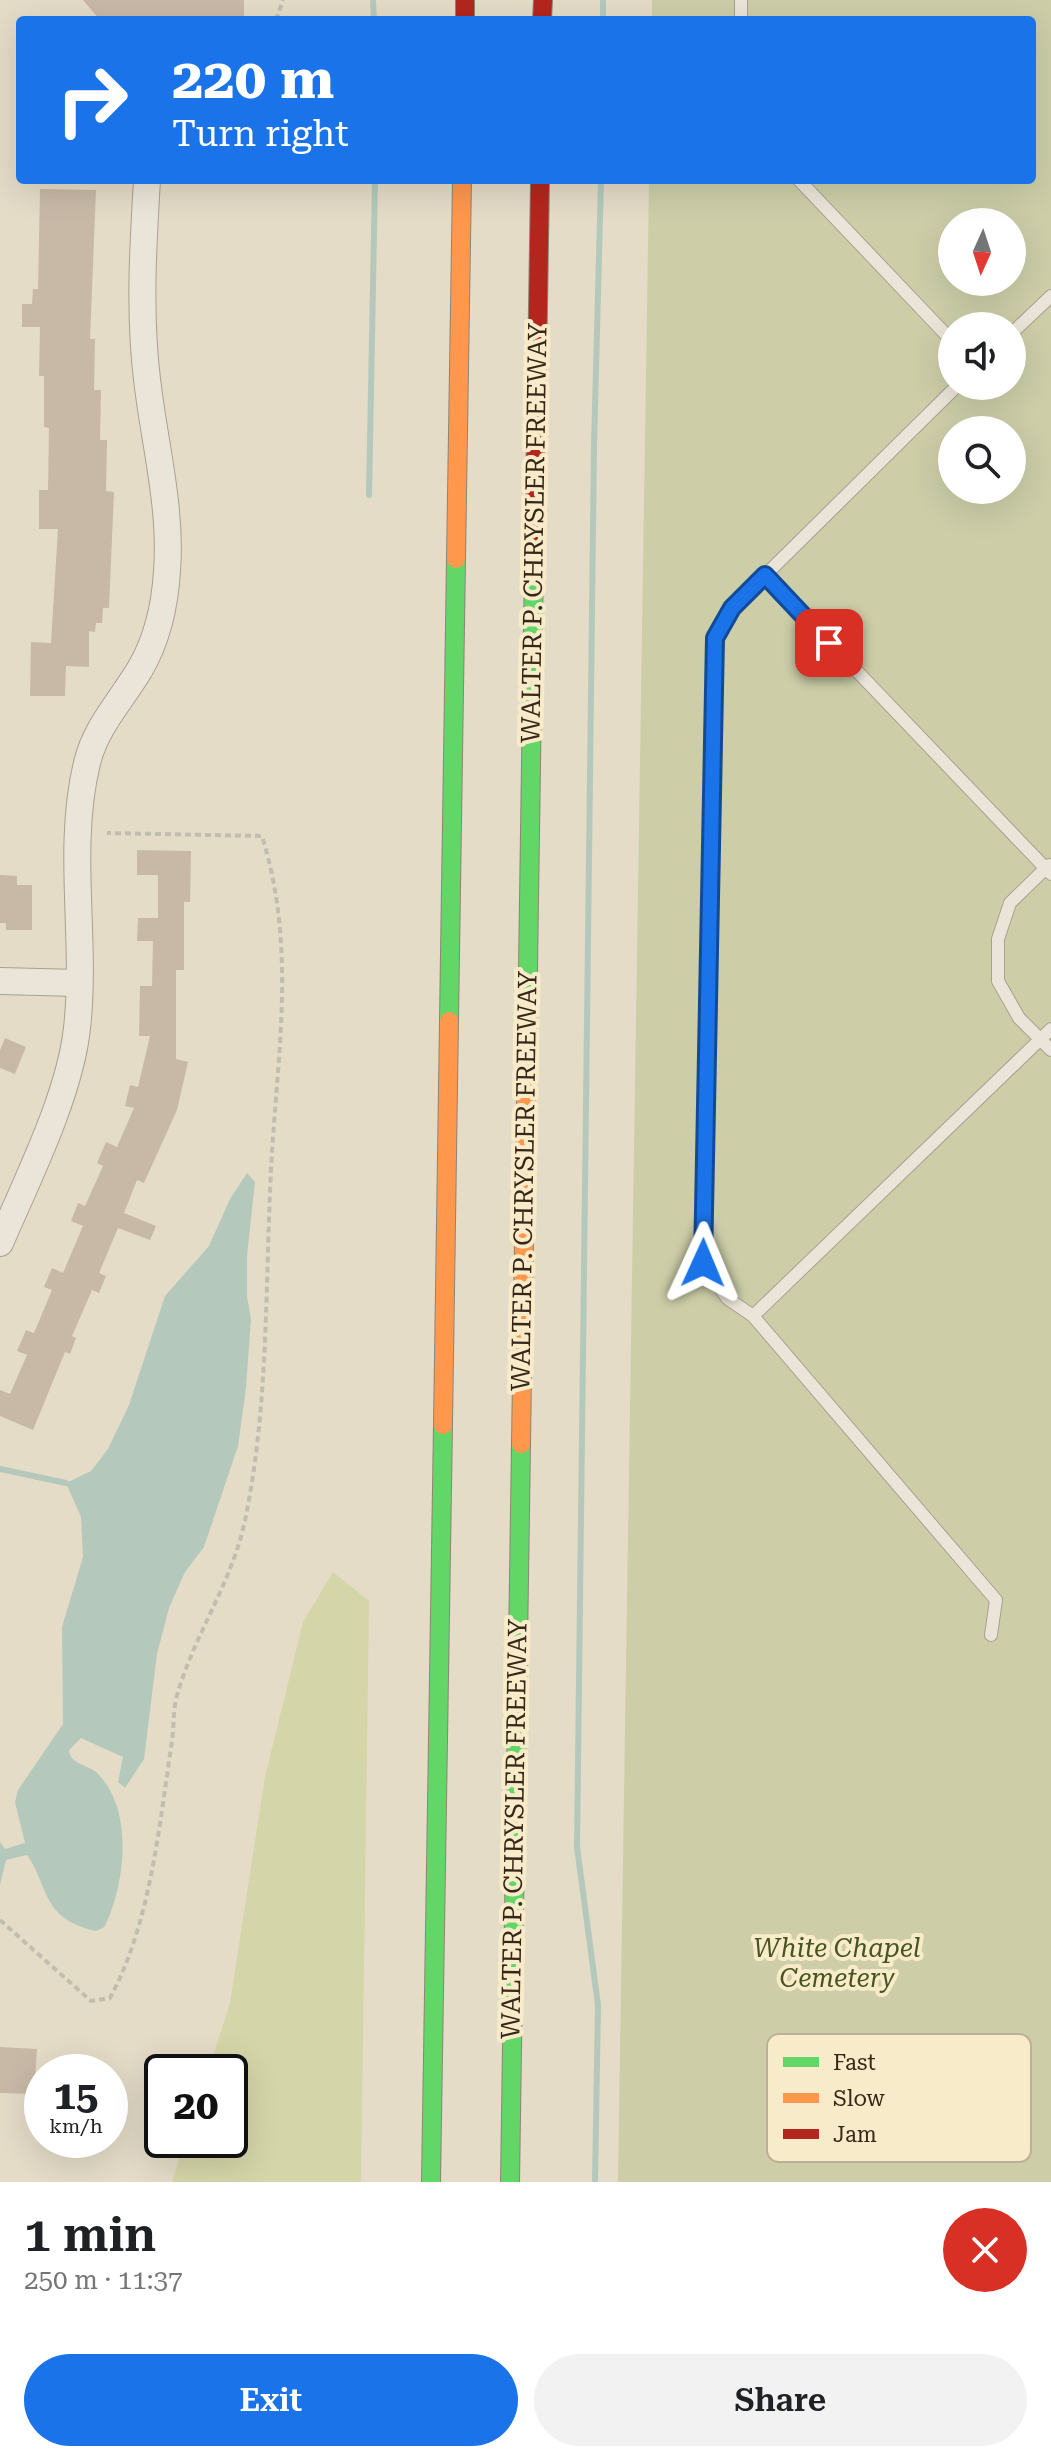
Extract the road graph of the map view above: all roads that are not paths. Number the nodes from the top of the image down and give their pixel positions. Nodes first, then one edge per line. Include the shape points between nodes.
1 (147, 184) edge
2 (462, 184) edge
3 (540, 184) edge
4 (803, 184) edge
5 (1051, 296) edge
6 (1026, 320) edge
7 (938, 326) edge
8 (943, 400) edge
9 (765, 575) junction
10 (1049, 868) edge
11 (0, 981) edge
12 (79, 983) junction
13 (1051, 1029) edge
14 (1042, 1040) junction
15 (1051, 1050) edge
16 (0, 1243) edge
17 (753, 1316) junction
18 (991, 1635) dead end
19 (431, 2182) edge
20 (510, 2182) edge

1 - 12 street via 143,328 166,519 167,571 151,646 97,731 81,788
2 - 19 highway
3 - 20 highway, WALTER P. CHRYSLER FREEWAY
4 - 7 lane
5 - 6 lane
8 - 9 lane
9 - 10 lane
9 - 17 lane via 732,608 715,638 703,1263 727,1298
10 - 14 lane via 1010,903 998,939 998,981 1019,1018
11 - 12 street
12 - 16 street via 67,1078
13 - 14 lane
14 - 15 lane
14 - 17 lane
17 - 18 lane via 996,1600

